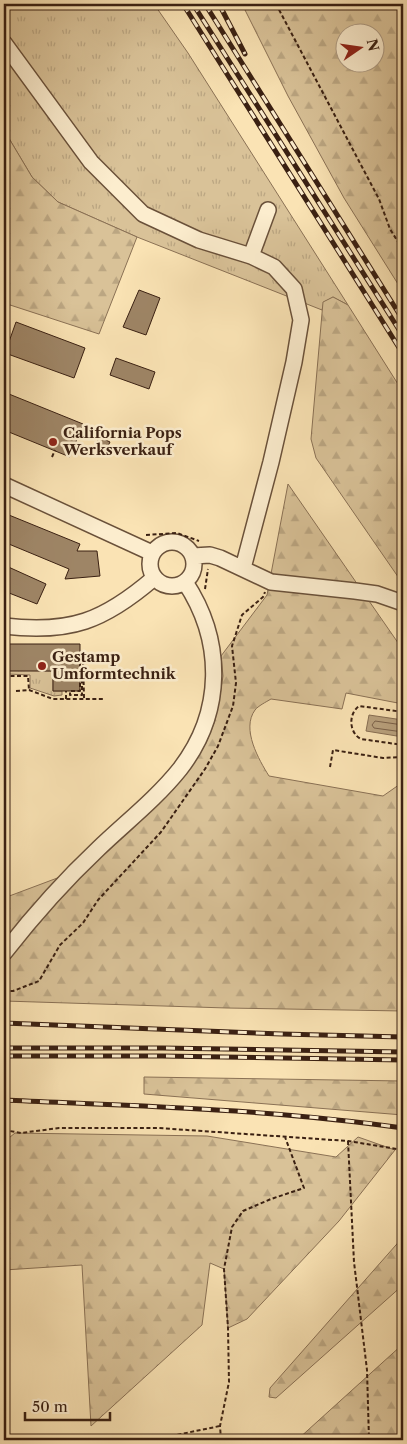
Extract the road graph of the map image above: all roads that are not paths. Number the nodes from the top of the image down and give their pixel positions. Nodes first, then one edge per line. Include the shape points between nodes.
1 (4, 43) edge
2 (268, 210) dead end
3 (251, 256) junction
4 (4, 485) edge
5 (152, 553) junction
6 (193, 556) junction
7 (243, 568) junction
8 (154, 578) junction
9 (185, 582) junction
10 (403, 603) edge
11 (4, 626) edge
12 (4, 953) edge

1 - 3 street via 91,162 143,214 198,240
2 - 3 street
3 - 7 street via 274,267 294,289 301,320 271,462
4 - 5 street
5 - 6 street via 162,544 176,542
5 - 8 street via 149,566
6 - 7 street via 210,555
6 - 9 street via 193,570
7 - 10 street via 271,582 377,594
8 - 9 street via 166,586
8 - 11 street via 118,607 88,621 63,627 26,629
9 - 12 street via 206,621 213,657 212,702 198,741 170,780 73,874

